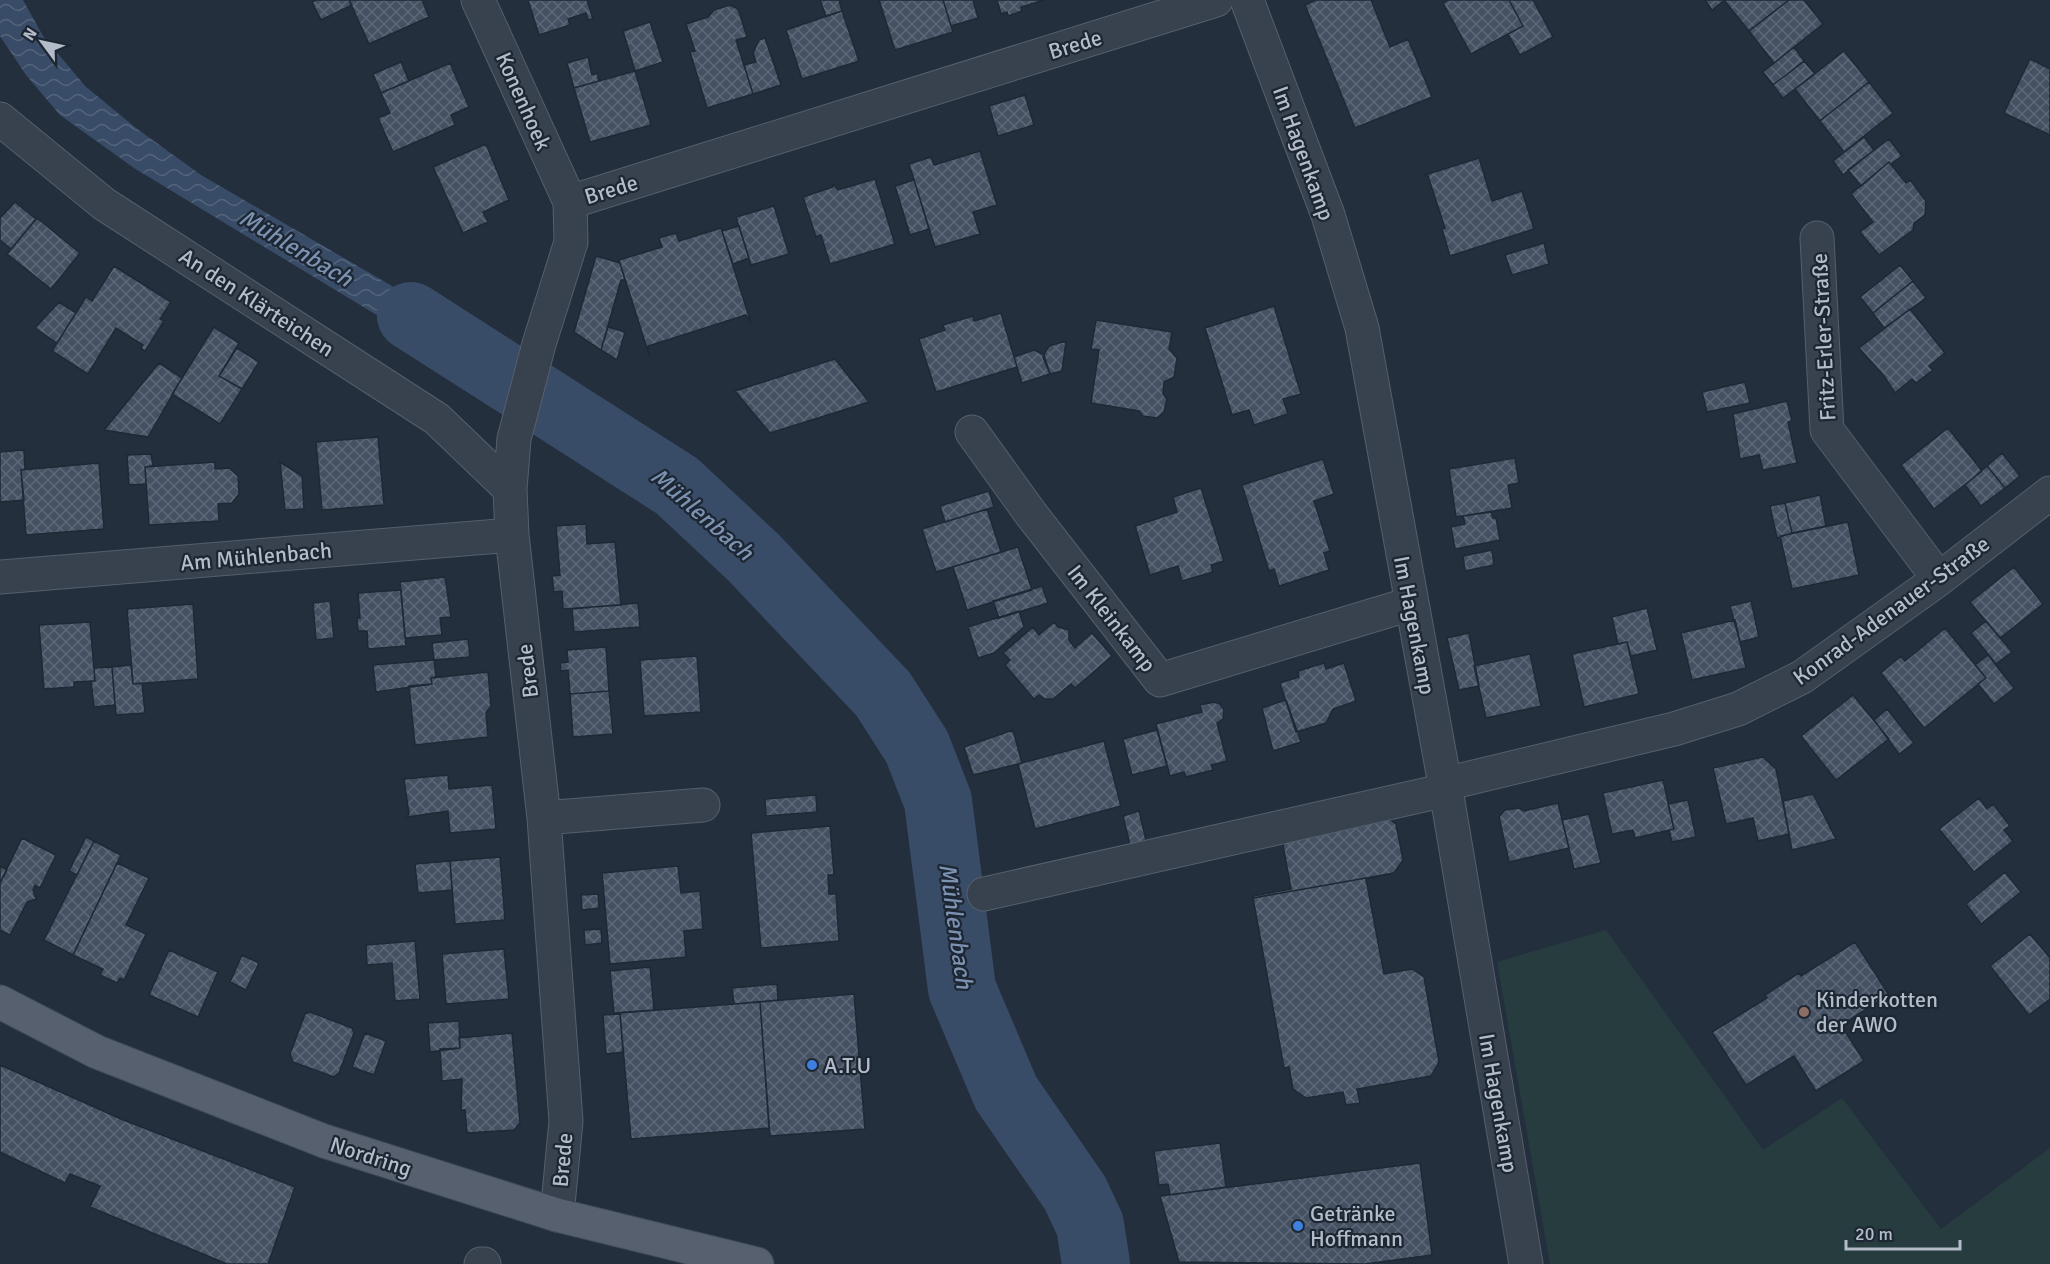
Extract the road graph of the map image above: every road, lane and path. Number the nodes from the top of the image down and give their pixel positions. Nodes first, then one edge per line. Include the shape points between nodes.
1 (478, 0) edge
2 (1216, 0) edge
3 (1247, 0) edge
4 (0, 119) edge
5 (570, 202) junction
6 (1817, 238) dead end
7 (972, 432) dead end
8 (510, 489) junction
9 (2046, 505) edge
10 (512, 535) junction
11 (0, 577) edge
12 (1939, 579) junction
13 (1410, 604) junction
14 (1446, 787) junction
15 (703, 805) dead end
16 (544, 818) junction
17 (984, 894) dead end
18 (0, 1002) edge
19 (557, 1215) junction
20 (758, 1264) edge
21 (1526, 1264) edge

1 - 5 street, Konenhoek
2 - 5 street, Brede
3 - 13 street, Im Hagenkamp via 1328,215 1362,328
4 - 8 street, An den Klärteichen via 105,204 437,419
5 - 8 street, Brede via 571,242 538,344 514,439
6 - 12 street, Fritz-Erler-Straße via 1827,430
7 - 13 street, Im Kleinkamp via 1160,680
8 - 10 street, Brede
9 - 12 street, Konrad-Adenauer-Straße
10 - 11 street, Am Mühlenbach
10 - 16 street, Brede
12 - 14 street, Konrad-Adenauer-Straße via 1802,677 1738,709
13 - 14 street, Im Hagenkamp
14 - 17 street, Konrad-Adenauer-Straße
14 - 21 street, Im Hagenkamp
15 - 16 street
16 - 19 street, Brede via 566,1121
18 - 19 main road, Nordring via 97,1052 324,1142
19 - 20 main road, Nordring

